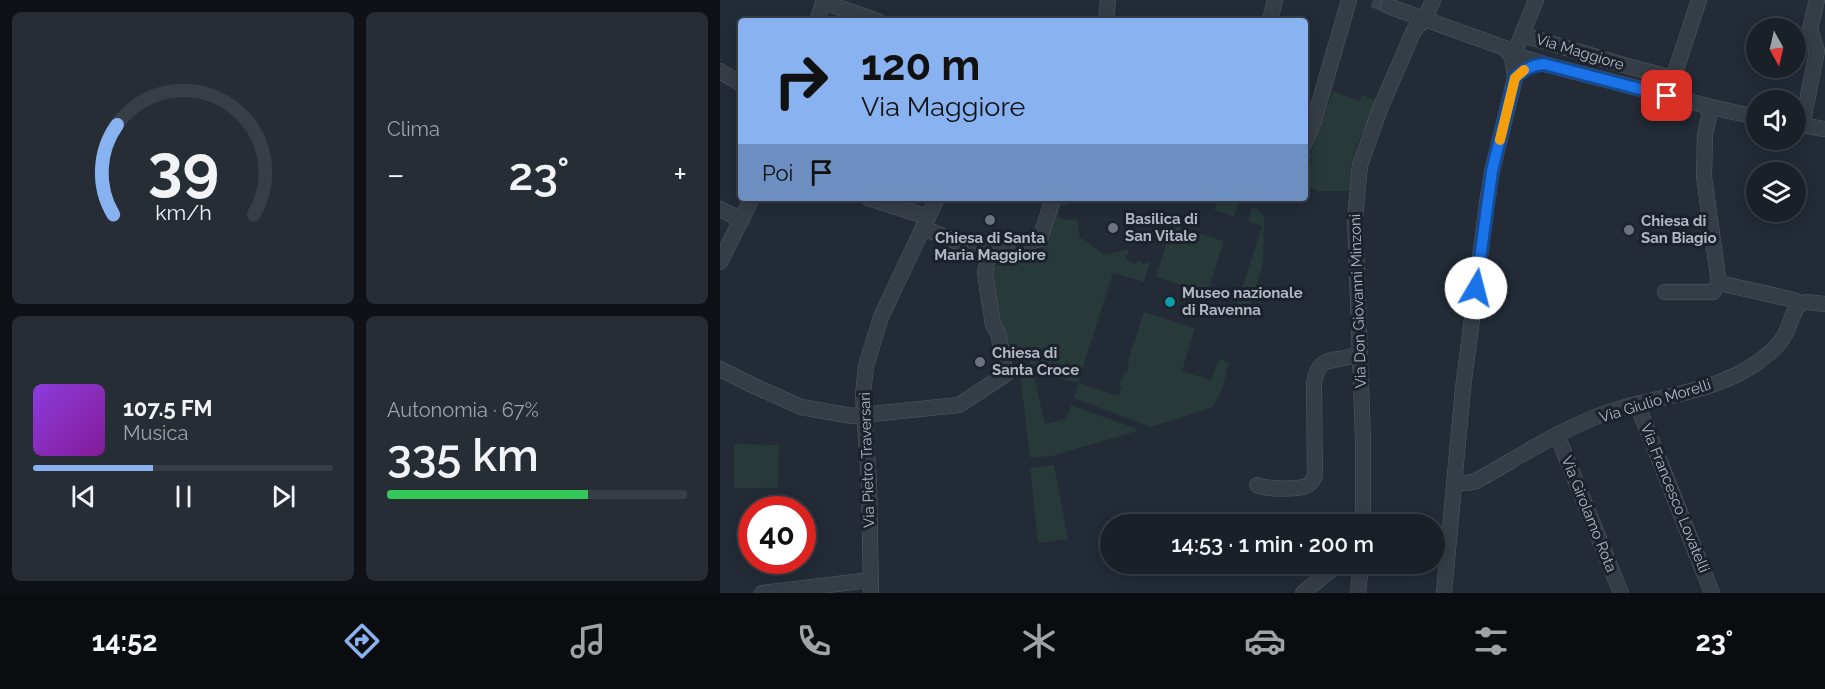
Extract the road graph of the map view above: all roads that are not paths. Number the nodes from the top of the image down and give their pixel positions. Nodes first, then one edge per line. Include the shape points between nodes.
1 (1108, 0) edge
2 (1275, 0) edge
3 (1349, 0) edge
4 (1433, 0) edge
5 (1536, 0) edge
6 (1699, 0) edge
7 (1817, 0) edge
8 (823, 1) edge
9 (1388, 6) dead end
10 (818, 18) edge
11 (870, 18) edge
12 (1106, 18) edge
13 (1271, 18) edge
14 (1425, 19) junction
15 (1523, 36) junction
16 (1504, 48) junction
17 (1544, 64) junction
18 (720, 71) edge
19 (1515, 78) junction
20 (1672, 78) junction
21 (738, 82) edge
22 (1667, 96) junction
23 (1806, 96) edge
24 (1711, 107) junction
25 (1746, 115) edge
26 (1806, 126) edge
27 (1825, 129) edge
28 (1308, 136) edge
29 (751, 201) edge
30 (875, 201) edge
31 (936, 201) edge
32 (1052, 201) edge
33 (720, 209) edge
34 (742, 220) junction
35 (925, 222) junction
36 (990, 249) junction
37 (720, 262) edge
38 (1719, 283) junction
39 (1665, 292) dead end
40 (1800, 303) junction
41 (1825, 304) edge
42 (1360, 352) junction
43 (720, 369) edge
44 (1637, 404) junction
45 (864, 416) junction
46 (1557, 435) junction
47 (1454, 482) junction
48 (1257, 485) dead end
49 (1363, 514) edge
50 (1326, 574) edge
51 (1360, 574) edge
52 (870, 587) edge
53 (762, 593) edge
54 (1303, 593) edge
55 (1358, 593) edge
56 (1444, 593) edge
57 (1621, 593) edge
58 (1712, 593) edge

1 - 12 street
2 - 13 street
3 - 28 street
4 - 14 street, Via Don Giovanni Minzoni
5 - 15 street
6 - 20 street
7 - 23 street via 1810,29 1817,51
8 - 10 street
8 - 11 street
9 - 14 street, Via Maggiore
14 - 16 street, Via Maggiore
14 - 42 street, Via Don Giovanni Minzoni via 1414,30 1360,165 1354,218
15 - 16 street via 1512,47
15 - 17 street via 1523,47 1529,55
15 - 20 street, Via Maggiore
16 - 17 street, Via Maggiore
16 - 19 street via 1512,57
17 - 19 street via 1533,65
17 - 22 street, Via Maggiore
18 - 21 street
19 - 47 street via 1487,203
20 - 22 street
22 - 24 street, Via Maggiore
24 - 25 street, Via Maggiore
24 - 38 street via 1705,135 1704,177
26 - 27 street
29 - 34 street
30 - 35 street
31 - 35 street, Via Pietro Traversari
32 - 36 street via 1040,239
33 - 34 street
34 - 37 street
35 - 36 street via 973,247
35 - 45 street, Via Pietro Traversari via 881,316 866,366
36 - 45 street via 985,273 1006,374 959,405
38 - 39 street via 1713,292
38 - 40 street
40 - 41 street
40 - 44 street, Via Giulio Morelli via 1784,337 1746,370 1697,389
42 - 48 street via 1325,362 1315,373 1312,482 1298,488
42 - 49 street, Via Don Giovanni Minzoni
43 - 45 street via 801,407
44 - 46 street, Via Giulio Morelli
44 - 58 street, Via Francesco Lovatelli
45 - 52 street, Via Pietro Traversari
46 - 47 street, Via Giulio Morelli via 1476,481
46 - 57 street, Via Girolamo Rota
47 - 56 street
50 - 54 street
51 - 55 street
52 - 53 street

